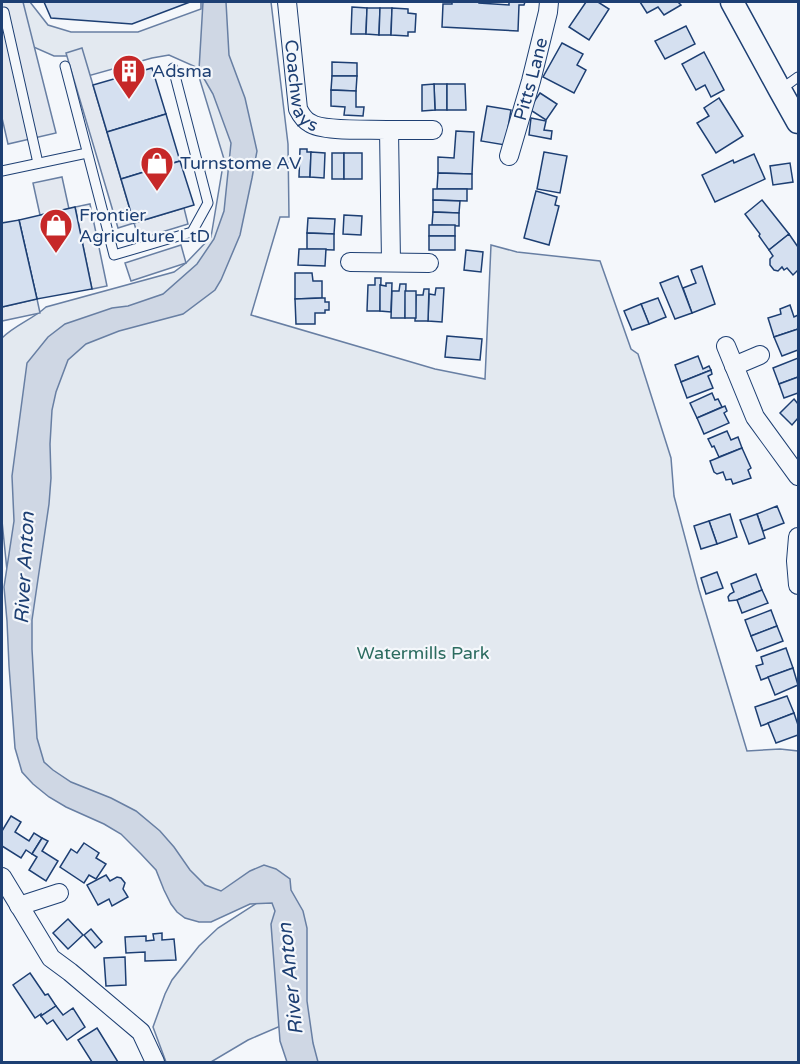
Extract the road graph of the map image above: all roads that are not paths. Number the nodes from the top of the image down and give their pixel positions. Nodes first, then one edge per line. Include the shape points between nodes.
1 (287, 2) edge
2 (549, 2) edge
3 (732, 2) edge
4 (4, 12) dead end
5 (65, 66) dead end
6 (173, 68) dead end
7 (798, 77) edge
8 (780, 90) junction
9 (798, 122) edge
10 (389, 130) junction
11 (432, 130) dead end
12 (87, 153) junction
13 (509, 156) dead end
14 (38, 163) junction
15 (2, 171) edge
16 (350, 262) dead end
17 (391, 262) junction
18 (429, 263) dead end
19 (726, 346) dead end
20 (760, 355) dead end
21 (734, 366) junction
22 (798, 476) edge
23 (798, 537) edge
24 (798, 585) edge
25 (2, 877) edge
26 (59, 893) dead end
27 (19, 906) junction
28 (155, 1062) edge

1 - 10 street, Coachways via 297,103 303,118 312,125 328,128
2 - 13 street, Pitts Lane
3 - 8 street
4 - 14 lane
5 - 12 lane
6 - 12 lane via 208,203 192,232 114,255
7 - 8 lane
8 - 9 street
10 - 11 street, Coachways
10 - 17 street
12 - 14 lane
14 - 15 lane
16 - 17 street
17 - 18 street
19 - 21 street
20 - 21 street
21 - 22 street via 755,417
23 - 24 street
25 - 27 street
26 - 27 street
27 - 28 street via 51,958 141,1032

